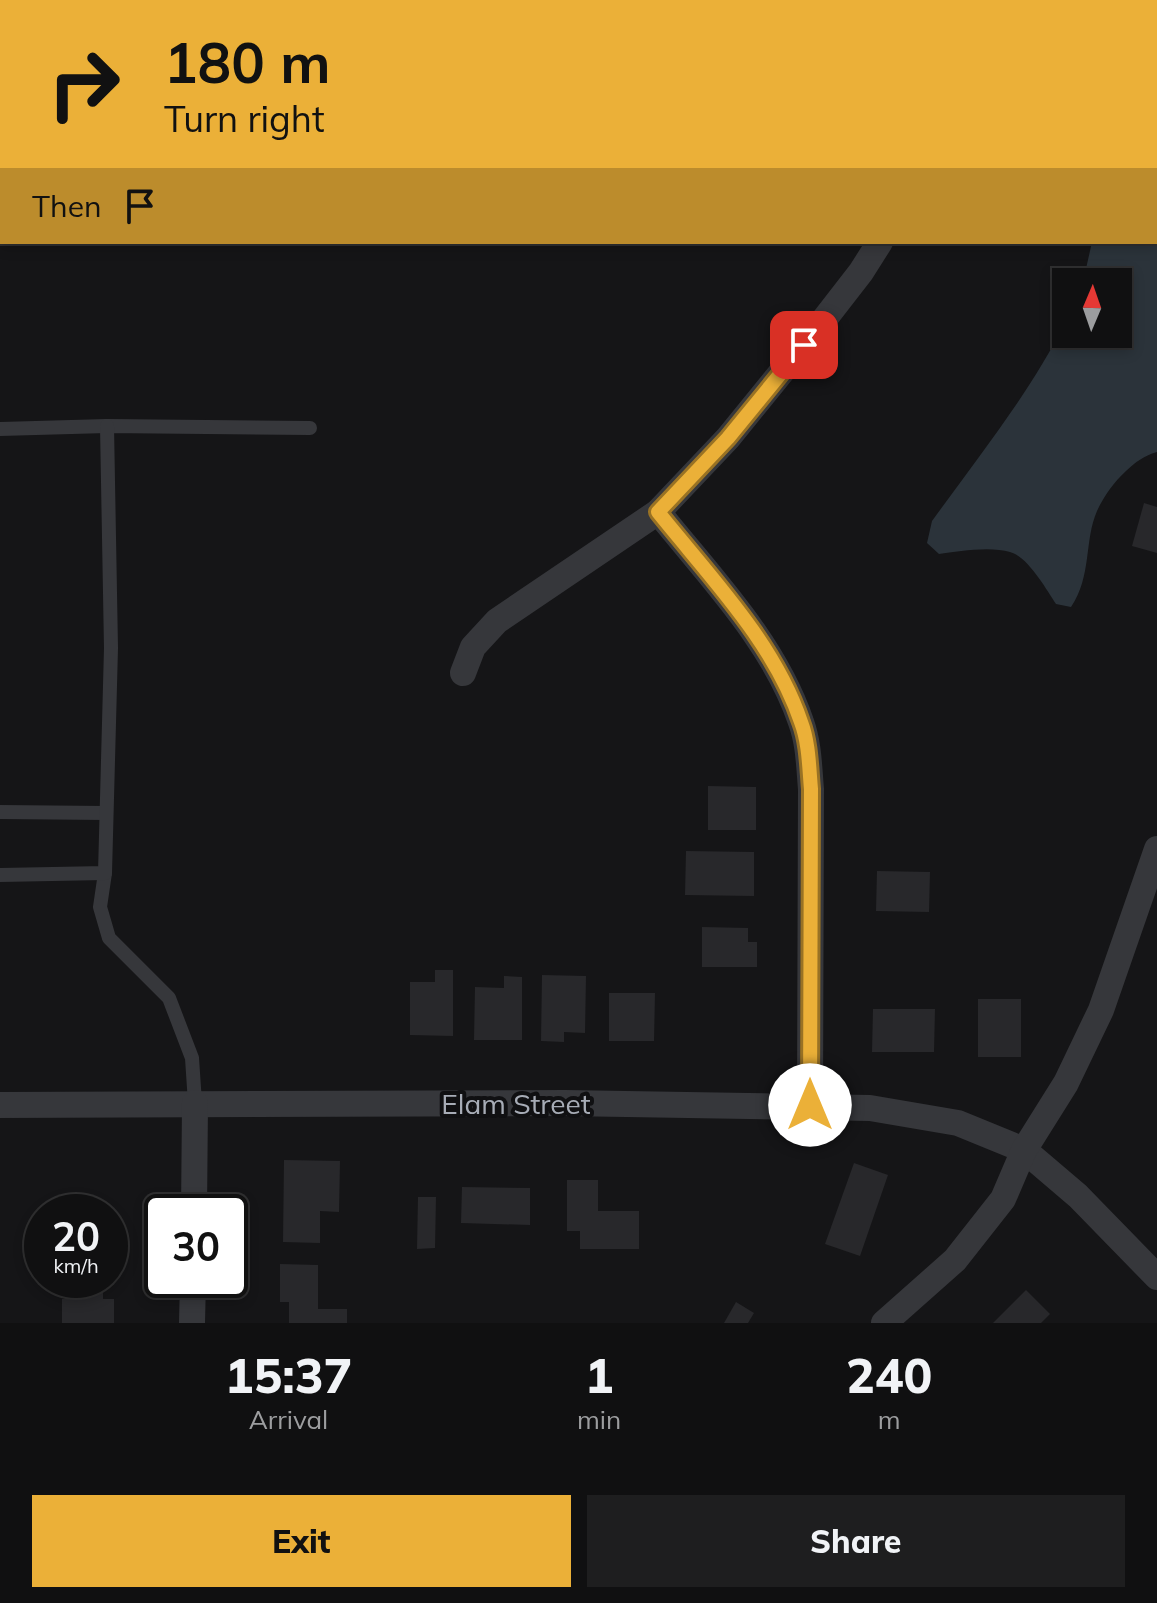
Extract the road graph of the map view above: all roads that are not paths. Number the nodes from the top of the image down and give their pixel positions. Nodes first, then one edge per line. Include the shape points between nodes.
1 (879, 244) edge
2 (107, 426) junction
3 (310, 428) dead end
4 (0, 429) edge
5 (658, 512) junction
6 (463, 673) dead end
7 (0, 812) edge
8 (106, 813) junction
9 (1157, 849) edge
10 (105, 873) junction
11 (0, 875) edge
12 (195, 1103) junction
13 (0, 1105) edge
14 (810, 1105) junction
15 (1024, 1150) junction
16 (194, 1194) edge
17 (1157, 1277) edge
18 (193, 1298) edge
19 (192, 1323) edge
20 (884, 1323) edge

1 - 5 street via 747,415
2 - 3 lane
2 - 4 lane
2 - 8 lane via 111,648
5 - 6 street via 497,621 473,647
5 - 14 street via 755,634 801,722 811,789
7 - 8 lane
8 - 10 lane
9 - 15 street via 1101,1010 1066,1083
10 - 11 lane
10 - 12 lane via 100,907 109,938 169,998 192,1058
12 - 13 street, Elam Street
12 - 14 street, Elam Street
12 - 16 street
14 - 15 street, Elam Street via 870,1108 958,1123
15 - 17 street, Elam Street via 1078,1196
15 - 20 street via 1003,1199 955,1260
18 - 19 street

